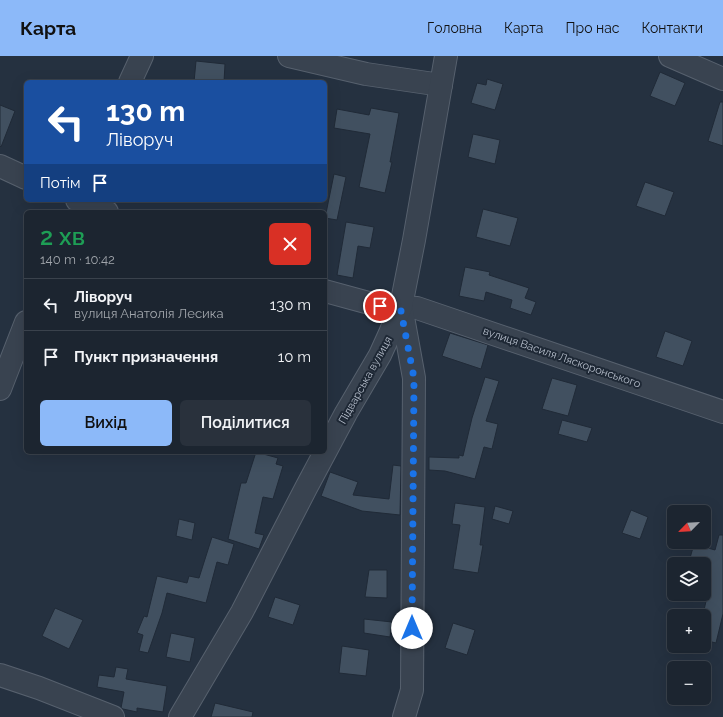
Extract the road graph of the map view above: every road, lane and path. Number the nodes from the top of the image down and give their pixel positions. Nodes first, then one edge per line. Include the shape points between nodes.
1 (142, 56) edge
2 (289, 56) edge
3 (446, 56) edge
4 (670, 56) edge
5 (723, 79) edge
6 (131, 80) edge
7 (441, 85) junction
8 (0, 166) edge
9 (24, 177) edge
10 (81, 202) edge
11 (102, 210) edge
12 (327, 292) edge
13 (400, 306) junction
14 (24, 327) edge
15 (0, 388) edge
16 (723, 412) edge
17 (327, 450) edge
18 (325, 454) edge
19 (0, 675) edge
20 (113, 717) edge
21 (180, 717) edge
22 (404, 717) edge

1 - 6 street
2 - 7 street via 366,74
3 - 7 street, Підварська вулиця
4 - 5 street
7 - 13 street, Підварська вулиця
8 - 9 street
10 - 11 street
12 - 13 street, вулиця Василя Ляскоронського via 380,306
13 - 16 street, вулиця Василя Ляскоронського via 417,308
13 - 17 street, Підварська вулиця via 380,355
13 - 22 street via 414,378 412,690
14 - 15 street
18 - 21 street, Підварська вулиця via 242,612
19 - 20 street

